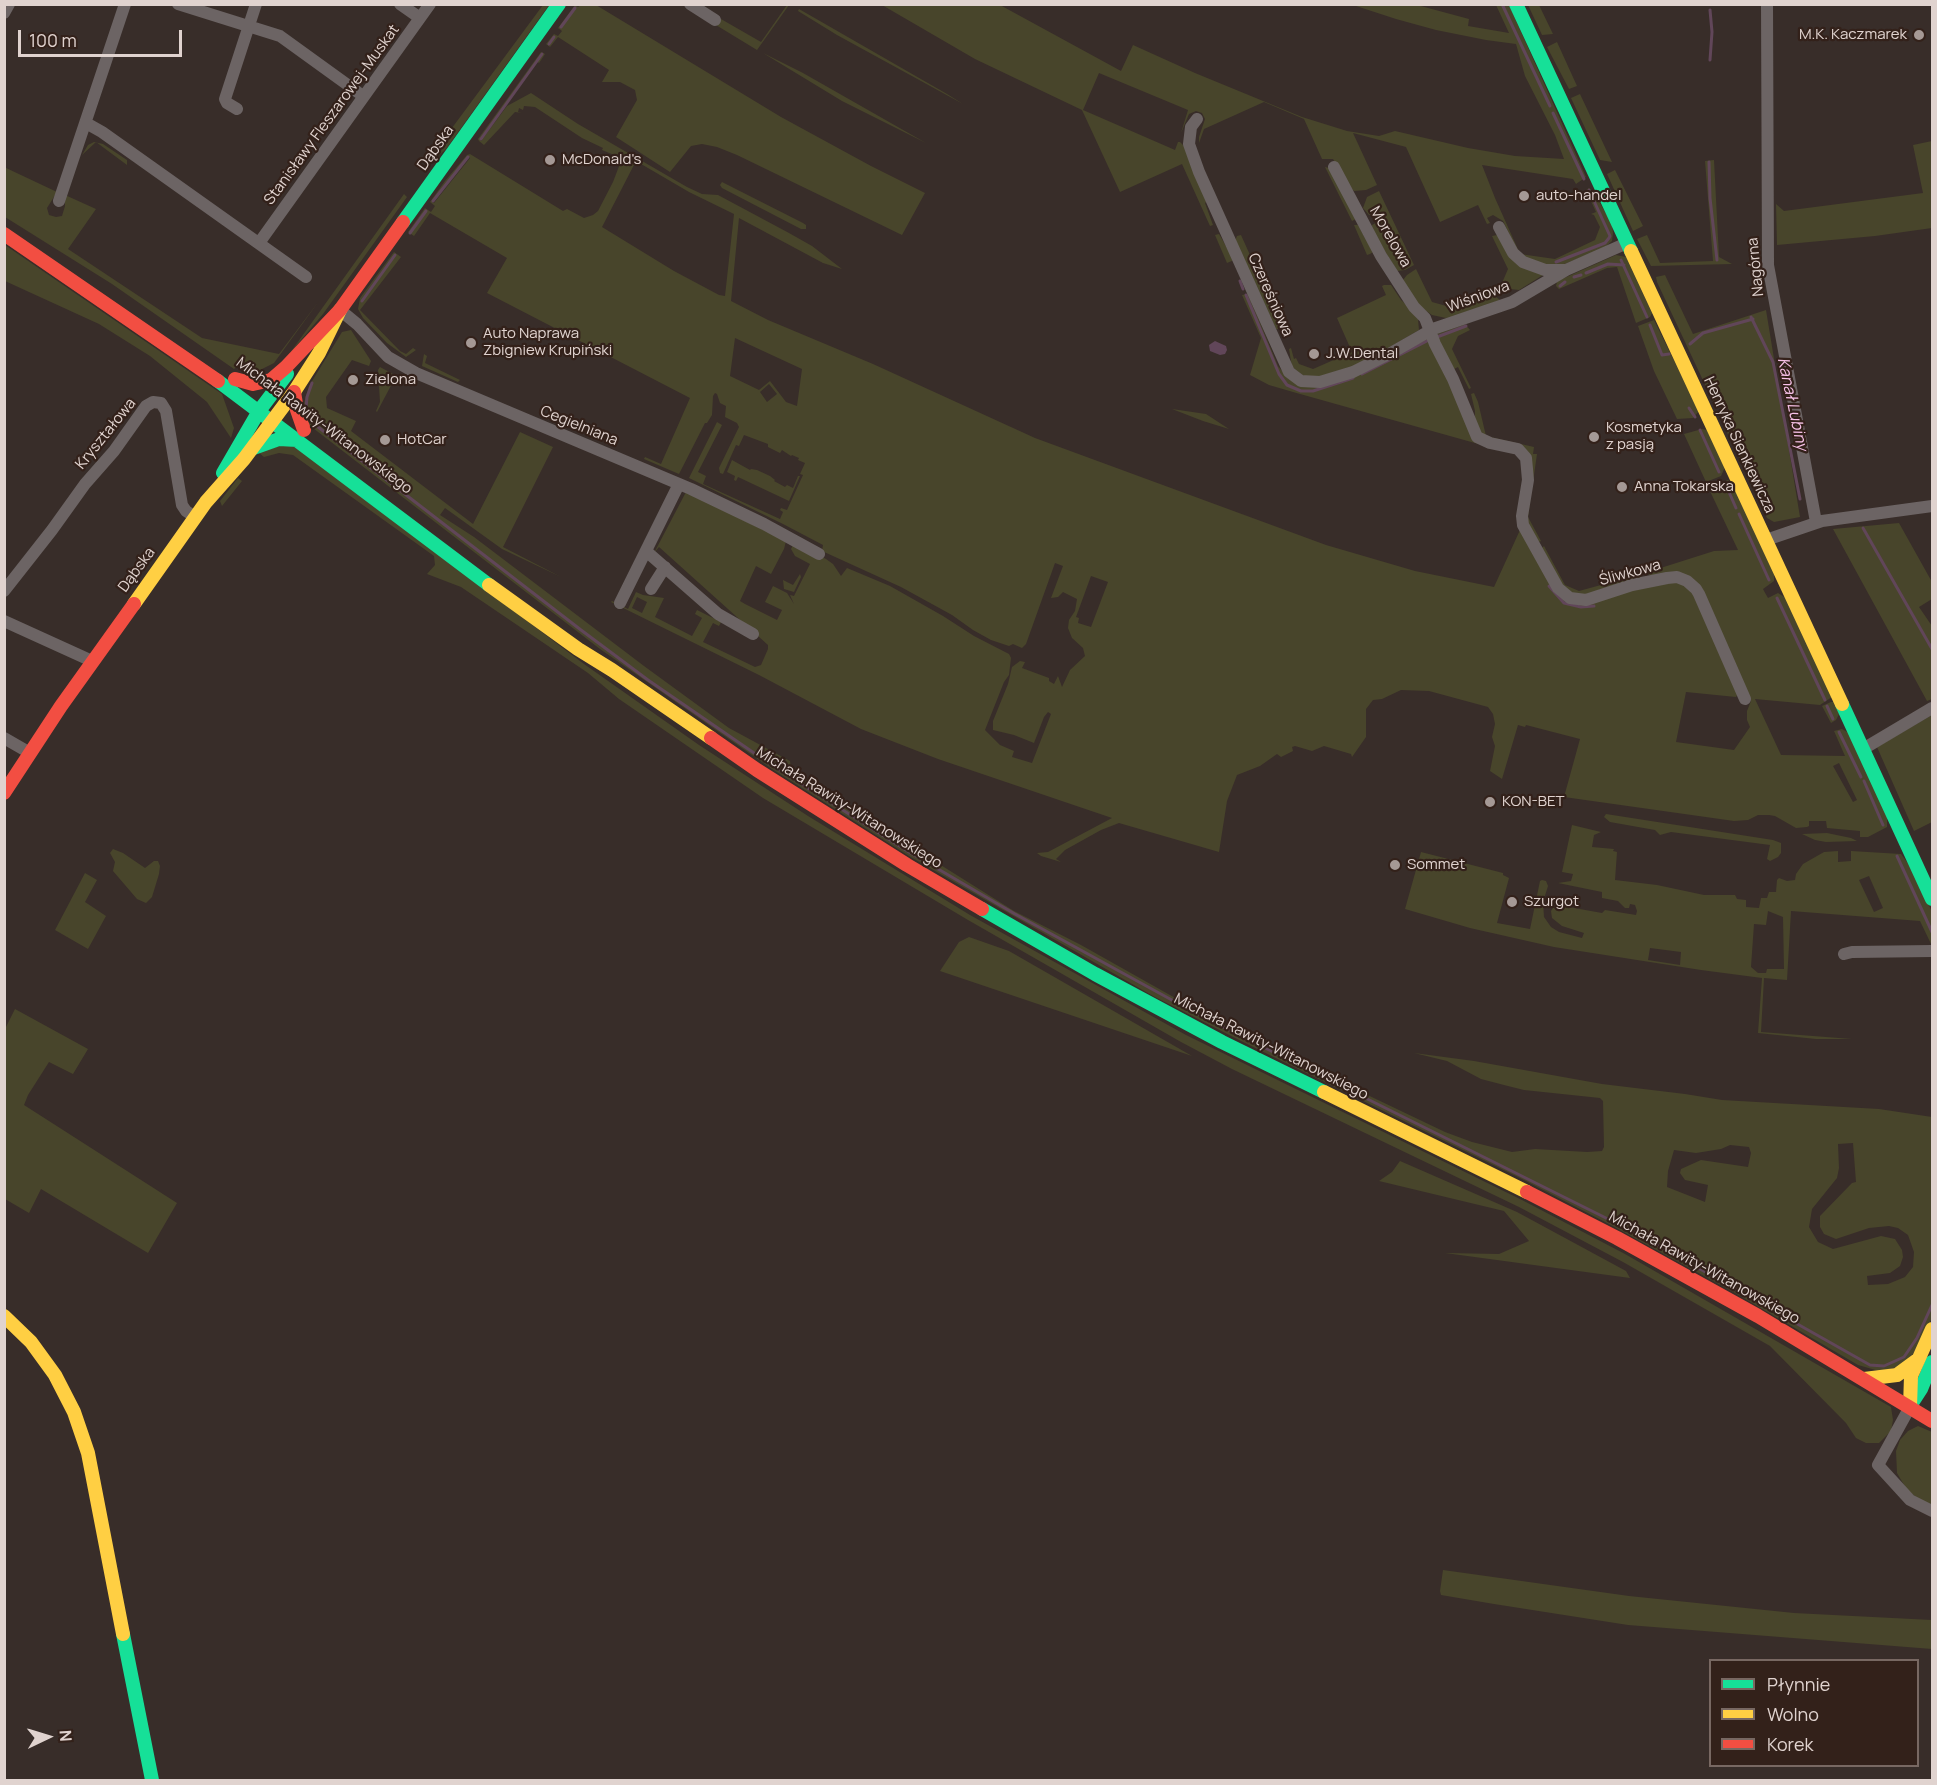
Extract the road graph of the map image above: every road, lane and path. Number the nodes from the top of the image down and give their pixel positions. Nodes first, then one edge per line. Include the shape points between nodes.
1 (9, 4) edge
2 (125, 4) edge
3 (177, 4) edge
4 (256, 4) edge
5 (400, 4) edge
6 (430, 4) edge
7 (559, 4) edge
8 (690, 4) edge
9 (1516, 4) edge
10 (1767, 4) edge
11 (4, 13) edge
12 (420, 18) junction
13 (715, 20) dead end
14 (249, 26) junction
15 (363, 96) junction
16 (237, 109) dead end
17 (1197, 119) dead end
18 (86, 123) junction
19 (1334, 167) dead end
20 (59, 201) dead end
21 (4, 225) edge
22 (1499, 227) dead end
23 (4, 234) edge
24 (259, 243) junction
25 (1627, 243) junction
26 (1566, 270) junction
27 (306, 277) dead end
28 (340, 310) junction
29 (1425, 318) junction
30 (1447, 324) junction
31 (1430, 331) junction
32 (313, 339) junction
33 (235, 379) junction
34 (294, 392) junction
35 (263, 406) junction
36 (276, 416) junction
37 (300, 435) junction
38 (251, 450) junction
39 (679, 484) junction
40 (209, 497) junction
41 (1932, 506) edge
42 (195, 517) junction
43 (1816, 522) junction
44 (1766, 540) junction
45 (646, 551) junction
46 (819, 554) dead end
47 (665, 567) junction
48 (651, 588) dead end
49 (4, 591) edge
50 (1590, 599) joint
51 (620, 603) dead end
52 (4, 621) edge
53 (753, 634) dead end
54 (92, 661) junction
55 (1745, 699) dead end
56 (1932, 708) edge
57 (4, 738) edge
58 (1863, 749) junction
59 (30, 753) junction
60 (4, 793) edge
61 (1932, 899) edge
62 (1932, 951) edge
63 (1844, 954) dead end
64 (4, 1316) edge
65 (1932, 1329) edge
66 (1917, 1360) junction
67 (1932, 1364) edge
68 (1864, 1379) junction
69 (1932, 1390) edge
70 (1910, 1407) junction
71 (1932, 1421) edge
72 (1932, 1511) edge
73 (152, 1780) edge

1 - 11 street
2 - 18 street
3 - 14 street
4 - 14 street
5 - 12 street
6 - 12 street, Stanisławy Fleszarowej-Muskat
7 - 28 main road, Dąbska
8 - 13 street
9 - 25 main road, Henryka Sienkiewicza
10 - 43 street, Nagórna via 1768,265
12 - 15 street, Stanisławy Fleszarowej-Muskat
14 - 15 street via 280,36
14 - 16 street via 225,99
15 - 24 street, Stanisławy Fleszarowej-Muskat
17 - 31 street, Czereśniowa via 1189,136 1192,153 1262,317 1293,377 1312,383 1333,379 1377,361
18 - 20 street
18 - 24 street
19 - 29 street, Morelowa via 1381,256
21 - 33 main road, Michała Rawity-Witanowskiego via 94,281
22 - 26 street, Wiśniowa via 1513,253 1523,262 1541,269
23 - 35 main road, Michała Rawity-Witanowskiego
24 - 27 street
25 - 26 street, Wiśniowa
25 - 44 main road, Henryka Sienkiewicza
26 - 30 street, Wiśniowa via 1512,302
28 - 32 main road, Dąbska
28 - 34 main road, Dąbska
28 - 39 street, Cegielniana via 388,357 416,374
29 - 30 street
29 - 31 street, Morelowa
30 - 31 street, Wiśniowa
31 - 50 street, Morelowa via 1478,437 1524,454 1528,468 1522,516 1525,531 1561,592 1575,599
32 - 33 main road, Dąbska via 271,380 253,384
32 - 35 main road, Dąbska
33 - 35 main road, Michała Rawity-Witanowskiego
34 - 36 main road, Dąbska
34 - 37 main road
35 - 36 main road, Michała Rawity-Witanowskiego
35 - 40 main road, Dąbska
36 - 37 main road, Michała Rawity-Witanowskiego
36 - 38 main road, Dąbska
37 - 38 main road, Dąbska
37 - 68 main road, Michała Rawity-Witanowskiego via 572,635 612,670 728,751 926,877 1131,994 1617,1238
38 - 40 main road, Dąbska
39 - 45 street
39 - 46 street, Cegielniana
40 - 42 main road, Dąbska
41 - 43 street
42 - 49 street, Kryształowa via 182,504 166,411 160,403 153,402 146,406
42 - 54 main road, Dąbska
43 - 44 street
44 - 58 main road, Henryka Sienkiewicza
45 - 47 street
45 - 51 street
47 - 48 street
47 - 53 street via 718,614
50 - 55 street, Śliwkowa via 1632,585 1677,578 1687,581 1696,589
52 - 54 street
54 - 59 main road, Dąbska
56 - 58 street
57 - 59 street
58 - 61 main road, Henryka Sienkiewicza
59 - 60 main road, Dąbska
62 - 63 street
64 - 73 main road via 31,1342 55,1375 74,1412 88,1453
65 - 66 main road
66 - 68 main road via 1897,1375
66 - 70 main road via 1911,1376
67 - 69 main road
67 - 70 main road
68 - 70 main road, Michała Rawity-Witanowskiego
70 - 71 main road, Michała Rawity-Witanowskiego
70 - 72 street via 1878,1465 1910,1500

